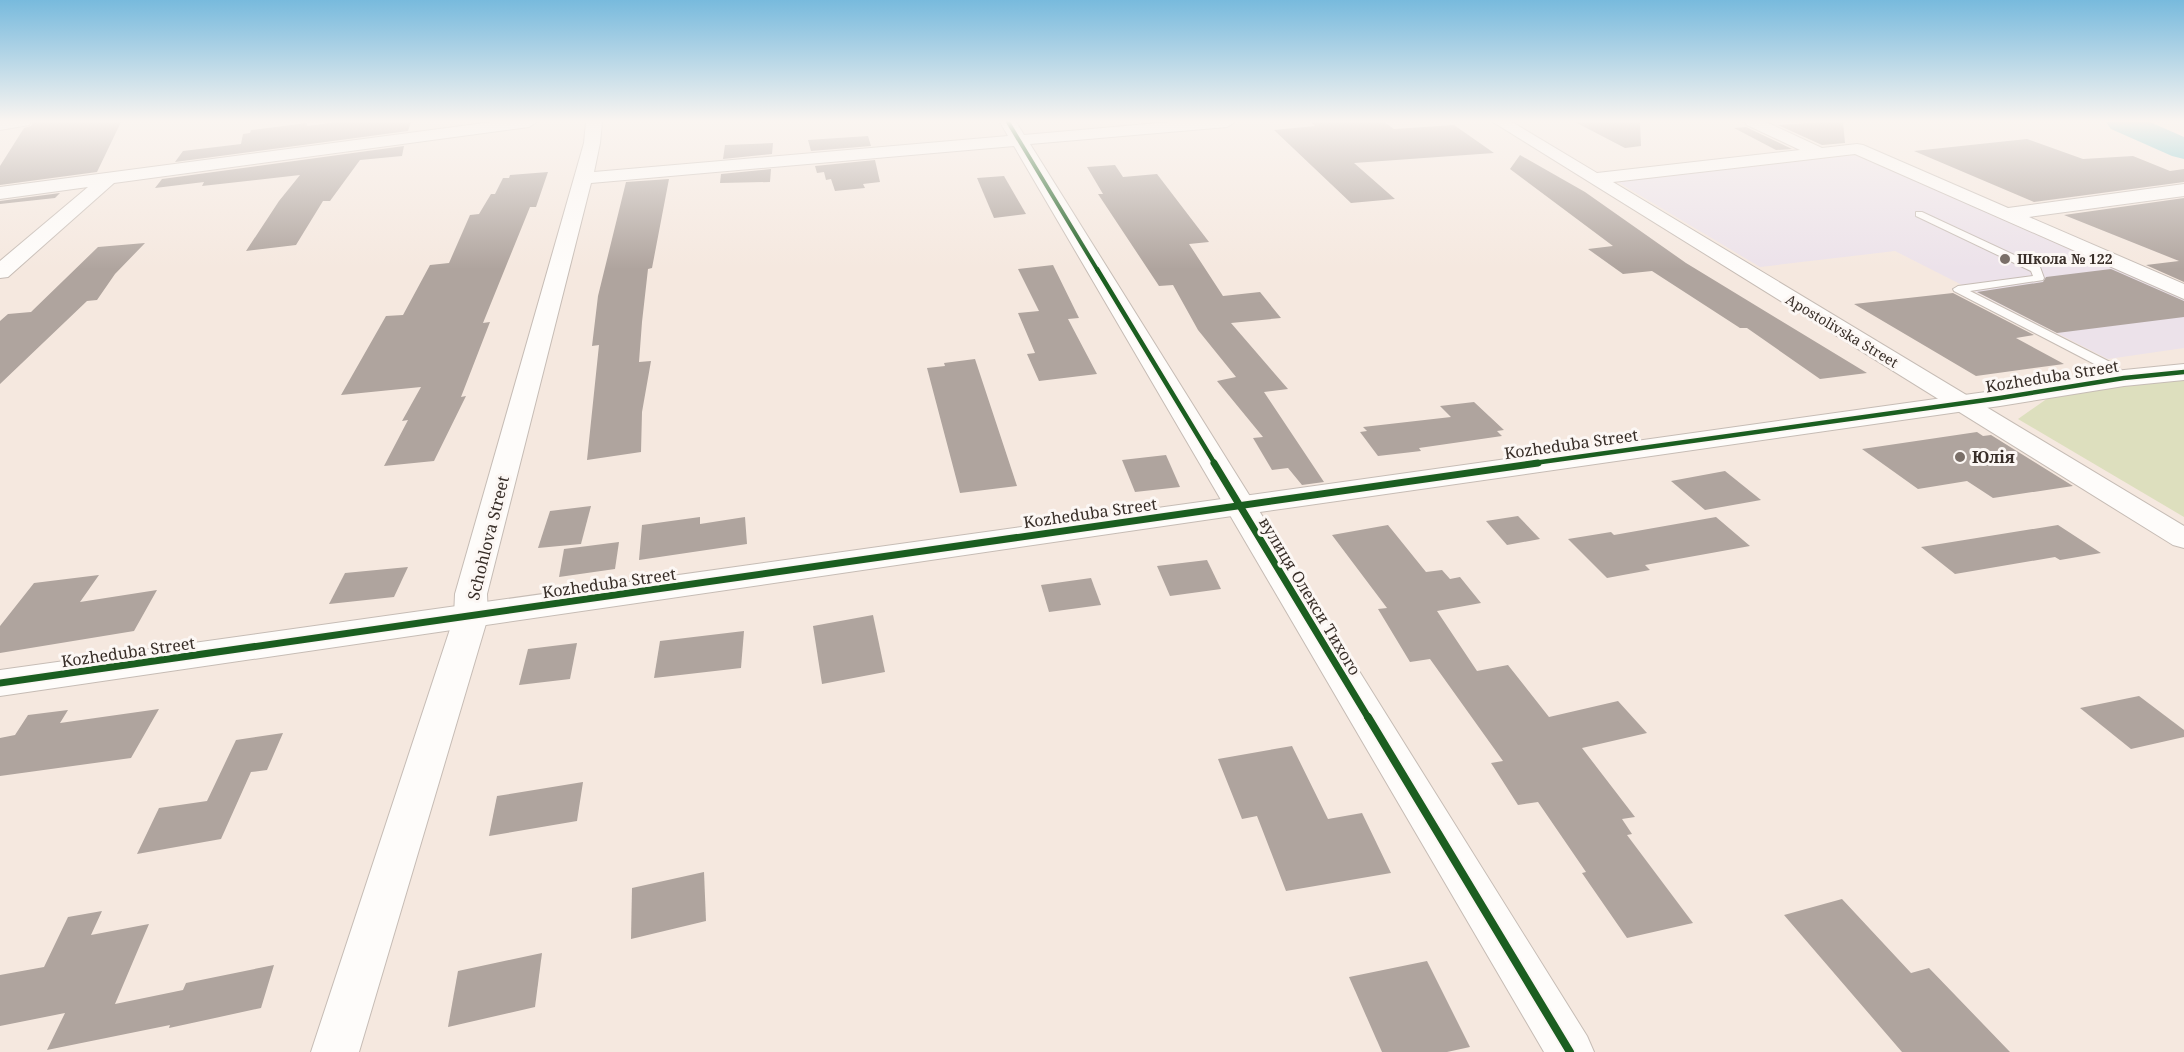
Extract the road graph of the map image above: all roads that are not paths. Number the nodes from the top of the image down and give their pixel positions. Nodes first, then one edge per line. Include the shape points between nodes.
1 (155, 171) edge
2 (585, 171) edge
3 (645, 171) edge
4 (1038, 171) edge
5 (1581, 171) edge
6 (1662, 171) edge
7 (1908, 171) edge
8 (110, 177) junction
9 (583, 178) junction
10 (1594, 179) junction
11 (2184, 190) edge
12 (0, 193) edge
13 (1919, 214) dead end
14 (2008, 214) junction
15 (0, 272) edge
16 (2184, 292) edge
17 (2184, 372) edge
18 (2124, 378) junction
19 (1960, 404) junction
20 (1239, 505) junction
21 (2184, 538) edge
22 (471, 617) junction
23 (0, 683) edge
24 (335, 1052) edge
25 (1570, 1052) edge

1 - 8 street
2 - 9 street, Schohlova Street
3 - 9 street
4 - 20 street, вулиця Олекси Тихого
5 - 10 street, Apostolivska Street
6 - 10 street
7 - 14 street
8 - 12 street
8 - 15 street
9 - 22 street, Schohlova Street via 471,594
10 - 19 street, Apostolivska Street
11 - 14 street
13 - 18 lane via 2036,269 2039,278 1958,289 2108,366
14 - 16 street
17 - 18 street, Kozheduba Street
18 - 19 street, Kozheduba Street
19 - 20 street, Kozheduba Street
19 - 21 street, Apostolivska Street
20 - 22 street, Kozheduba Street
20 - 25 street, вулиця Олекси Тихого
22 - 23 street, Kozheduba Street
22 - 24 street, Schohlova Street

